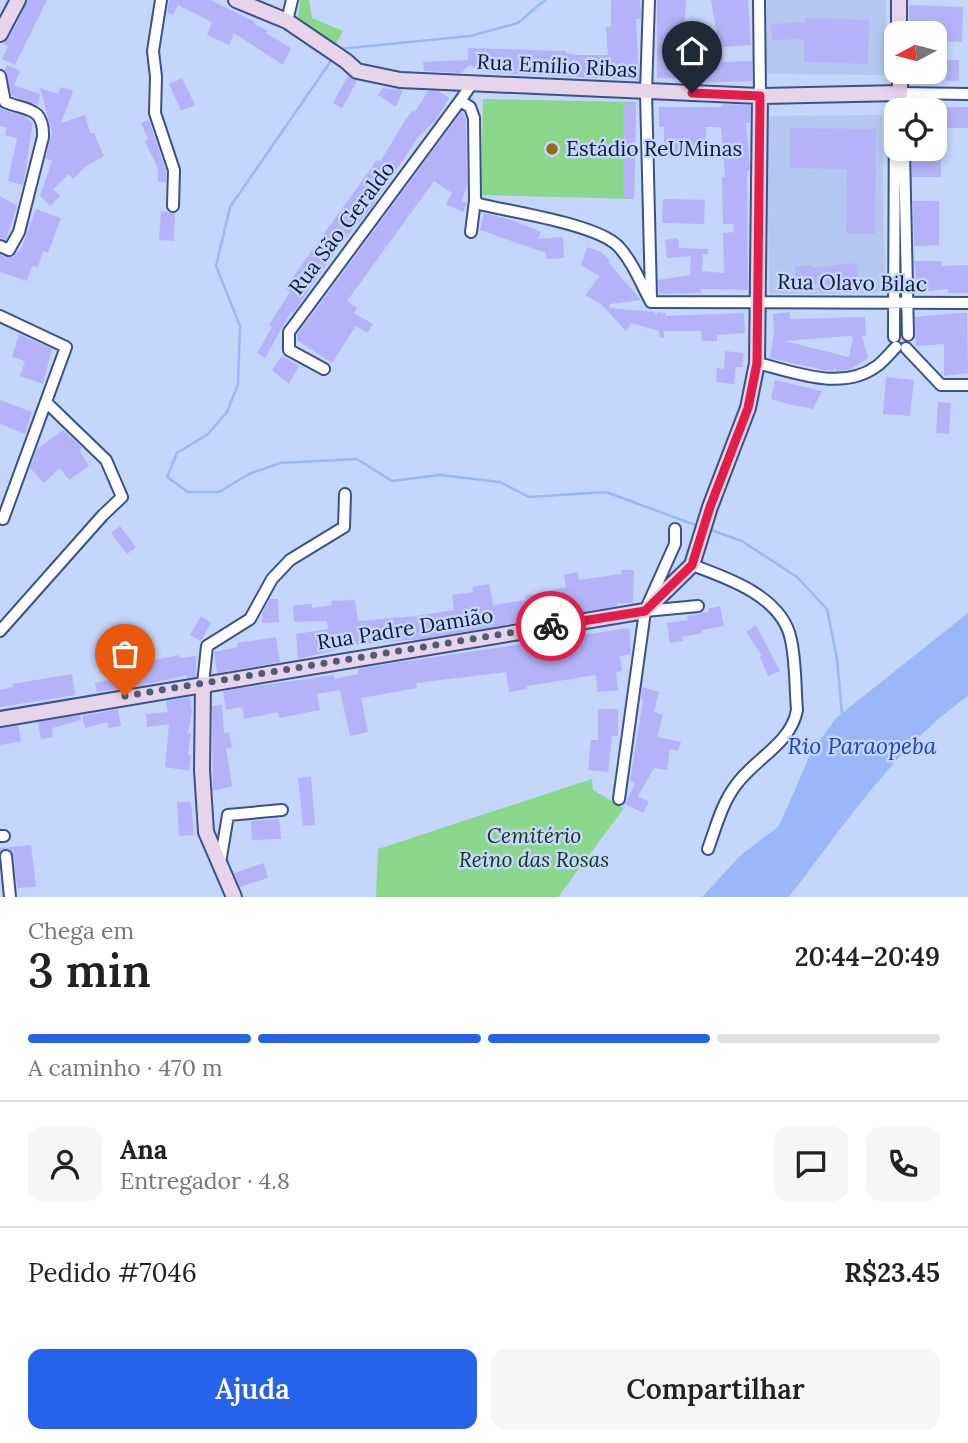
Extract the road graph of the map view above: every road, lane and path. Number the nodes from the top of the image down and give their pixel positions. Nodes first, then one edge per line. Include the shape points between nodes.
1 (18, 0) edge
2 (161, 0) edge
3 (292, 0) edge
4 (649, 0) edge
5 (760, 0) edge
6 (899, 0) edge
7 (243, 2) edge
8 (287, 20) junction
9 (900, 21) edge
10 (0, 34) edge
11 (0, 75) edge
12 (473, 82) junction
13 (900, 84) edge
14 (646, 92) junction
15 (900, 93) junction
16 (968, 94) edge
17 (760, 96) junction
18 (900, 98) edge
19 (901, 98) edge
20 (460, 101) junction
21 (901, 161) edge
22 (475, 200) junction
23 (173, 206) dead end
24 (899, 211) junction
25 (471, 232) dead end
26 (0, 246) edge
27 (757, 301) junction
28 (651, 302) junction
29 (968, 303) edge
30 (892, 304) junction
31 (906, 304) junction
32 (0, 316) edge
33 (899, 344) junction
34 (757, 363) junction
35 (324, 369) dead end
36 (968, 385) edge
37 (47, 403) junction
38 (345, 494) dead end
39 (2, 518) edge
40 (675, 529) dead end
41 (692, 565) junction
42 (698, 606) dead end
43 (645, 611) junction
44 (0, 631) edge
45 (203, 684) junction
46 (0, 719) edge
47 (619, 799) dead end
48 (282, 810) dead end
49 (708, 849) dead end
50 (6, 856) dead end
51 (220, 863) junction
52 (10, 897) edge
53 (234, 897) edge

1 - 10 street
2 - 23 street via 153,51 155,113 174,170
3 - 8 street
4 - 14 street
5 - 17 street
6 - 9 street
7 - 8 street, Rua Emílio Ribas
8 - 12 street, Rua Emílio Ribas via 357,71 376,77
11 - 26 street via 5,102 36,112 44,121 19,232 9,250
12 - 14 street, Rua Emílio Ribas
12 - 20 street
13 - 15 street
14 - 17 street, Rua Emílio Ribas
14 - 28 street
15 - 16 street, Rua Emílio Ribas
15 - 17 street, Rua Emílio Ribas
15 - 18 street
15 - 19 street
17 - 27 street
20 - 22 street via 474,118
20 - 35 street, Rua São Geraldo via 289,332 289,350
21 - 24 street
22 - 25 street
22 - 28 street via 598,233 624,255
24 - 30 street
24 - 31 street
27 - 28 street, Rua Olavo Bilac
27 - 30 street, Rua Olavo Bilac
27 - 34 street
29 - 31 street, Rua Olavo Bilac
30 - 31 street, Rua Olavo Bilac
30 - 33 street
31 - 33 street via 910,340
32 - 37 street via 66,347
33 - 34 street via 877,366 853,377 828,380
33 - 36 street via 941,385
34 - 41 street via 748,408
37 - 39 street
37 - 44 street via 106,460 122,497
38 - 45 street via 344,527 290,560 272,579 250,619 207,646
40 - 43 street via 674,544
41 - 43 street
41 - 49 street via 746,589 780,614 791,638 796,698 793,722 778,744 737,783
42 - 43 street, Rua Padre Damião
43 - 45 street, Rua Padre Damião
43 - 47 street
45 - 46 street, Rua Padre Damião
45 - 51 street via 206,832
48 - 51 street via 228,815
50 - 52 street
51 - 53 street

